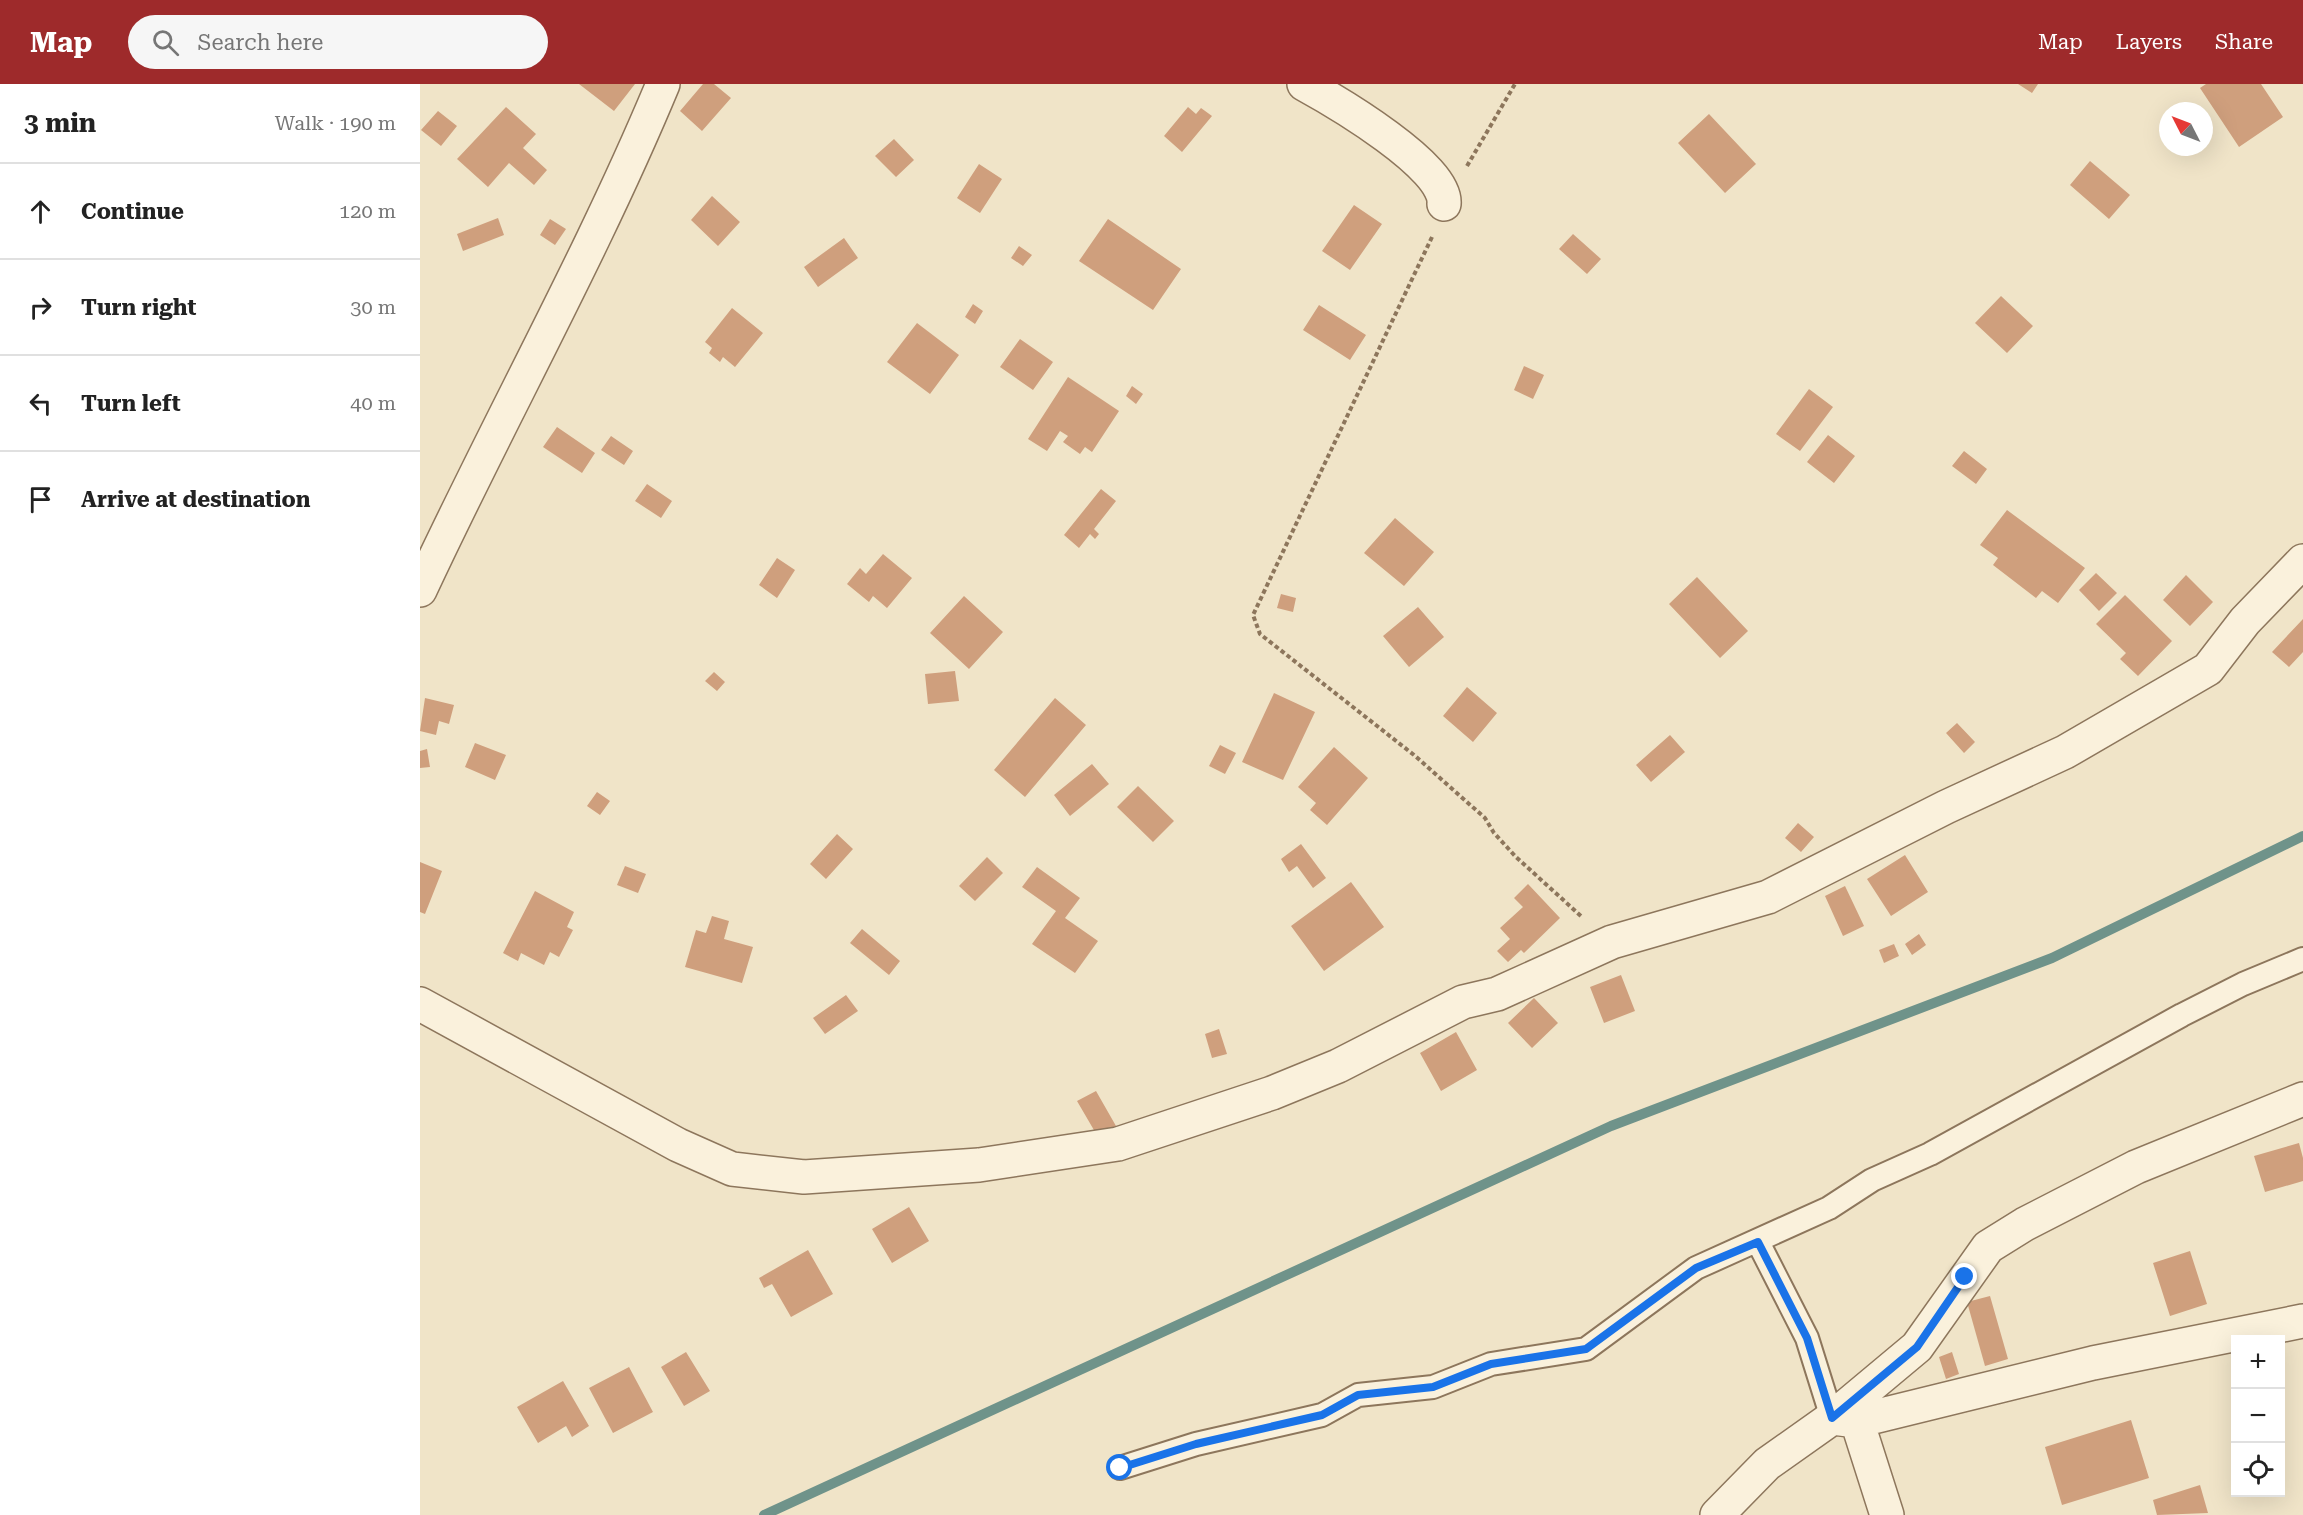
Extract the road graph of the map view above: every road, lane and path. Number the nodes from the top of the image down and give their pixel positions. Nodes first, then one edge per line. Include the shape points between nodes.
1 (663, 84) edge
2 (1304, 84) edge
3 (1515, 84) edge
4 (1444, 204) junction
5 (2303, 561) edge
6 (420, 590) edge
7 (1612, 942) junction
8 (2303, 959) edge
9 (420, 1004) edge
10 (2303, 1099) edge
11 (1758, 1242) junction
12 (2303, 1321) edge
13 (1844, 1420) junction
14 (1120, 1468) dead end
15 (1717, 1515) edge
16 (1887, 1515) edge

1 - 6 street via 628,168
2 - 4 street via 1352,111 1429,171 1445,195
3 - 4 path
4 - 7 path via 1253,615 1260,634 1414,755 1485,818 1494,833 1542,882
5 - 7 street via 2245,621 2208,669 2065,752 1768,897
7 - 9 street via 1497,994 1463,1002 1338,1066 1272,1093 1118,1144 979,1165 804,1177 732,1169 678,1145
8 - 11 lane via 2182,1015 1930,1154 1872,1180 1829,1209
10 - 13 street via 2136,1167 1988,1247 1917,1347
11 - 13 lane
11 - 14 lane via 1696,1268 1586,1349 1491,1364 1433,1387 1358,1395 1322,1415 1196,1444
12 - 13 street via 2092,1363
13 - 15 street via 1767,1464
13 - 16 street

